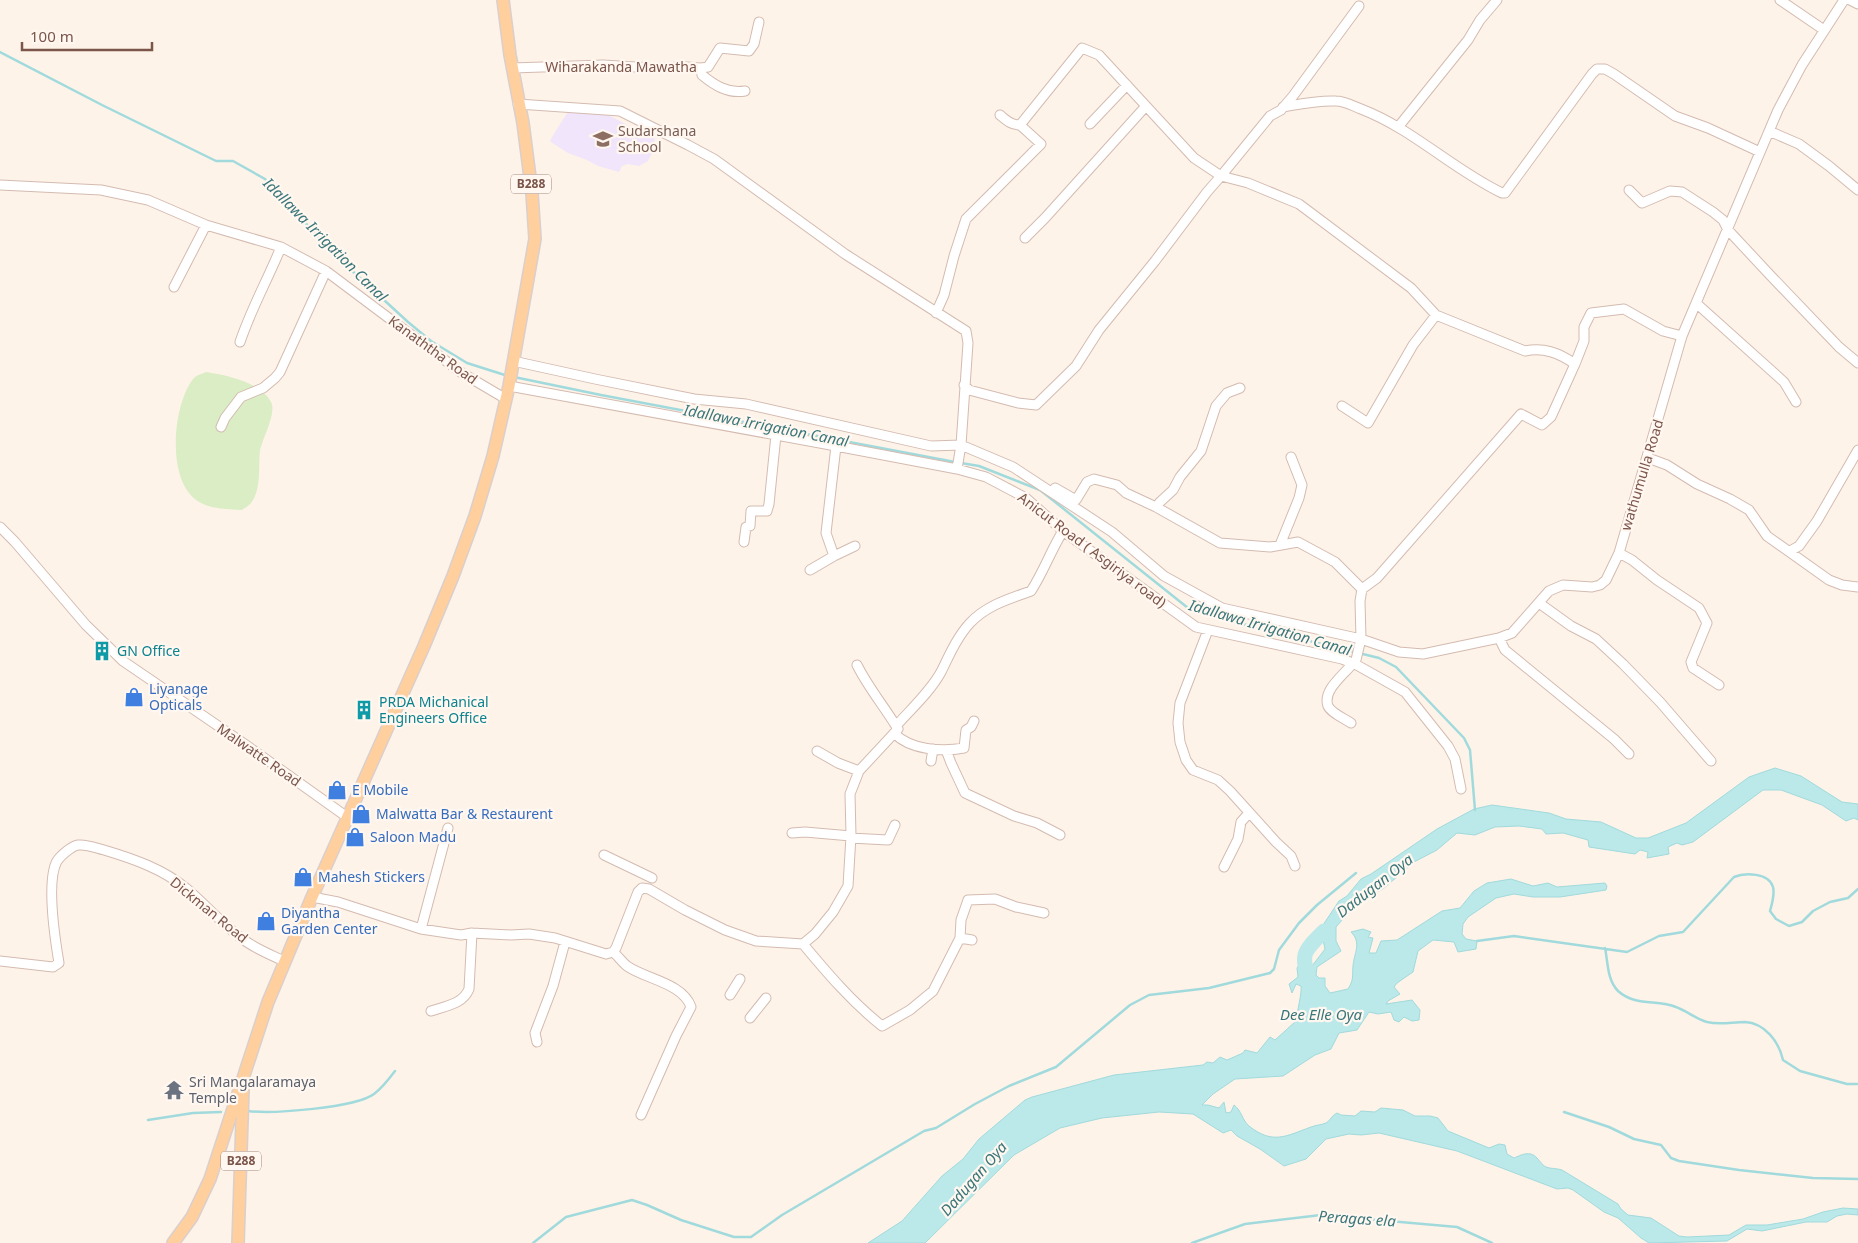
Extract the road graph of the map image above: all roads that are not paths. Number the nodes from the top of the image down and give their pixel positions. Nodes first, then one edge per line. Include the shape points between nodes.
1 (504, 0) edge
2 (1497, 0) edge
3 (1780, 0) edge
4 (1844, 0) edge
5 (1850, 0) edge
6 (1858, 4) edge
7 (1359, 6) dead end
8 (758, 22) dead end
9 (1824, 30) junction
10 (1118, 66) dead end
11 (512, 68) junction
12 (701, 68) junction
13 (1124, 82) junction
14 (745, 91) dead end
15 (518, 104) junction
16 (1146, 106) junction
17 (1283, 107) junction
18 (1000, 115) dead end
19 (1090, 124) dead end
20 (1020, 125) junction
21 (1399, 126) junction
22 (1769, 130) junction
23 (1760, 152) junction
24 (1221, 176) junction
25 (0, 185) edge
26 (1629, 190) dead end
27 (1858, 190) edge
28 (206, 225) junction
29 (1728, 230) junction
30 (1025, 238) dead end
31 (281, 247) junction
32 (326, 271) junction
33 (174, 287) dead end
34 (1696, 303) junction
35 (936, 313) junction
36 (1436, 315) junction
37 (1682, 336) junction
38 (240, 342) dead end
39 (513, 360) junction
40 (1858, 363) edge
41 (1576, 364) junction
42 (964, 385) junction
43 (509, 386) junction
44 (1240, 388) dead end
45 (506, 400) junction
46 (1796, 402) dead end
47 (1342, 406) dead end
48 (221, 427) dead end
49 (776, 435) junction
50 (961, 445) junction
51 (836, 446) junction
52 (1858, 450) edge
53 (1291, 457) dead end
54 (1648, 458) junction
55 (958, 463) junction
56 (1013, 467) junction
57 (1156, 507) junction
58 (0, 527) edge
59 (1064, 531) junction
60 (744, 542) dead end
61 (1280, 545) junction
62 (855, 546) dead end
63 (1790, 551) junction
64 (1619, 553) junction
65 (834, 556) junction
66 (810, 570) dead end
67 (1858, 587) edge
68 (1362, 589) junction
69 (1539, 603) junction
70 (1208, 630) junction
71 (1499, 638) junction
72 (1360, 643) junction
73 (1355, 661) junction
74 (857, 665) dead end
75 (1719, 685) dead end
76 (974, 720) dead end
77 (1351, 723) dead end
78 (895, 729) junction
79 (933, 749) junction
80 (946, 750) junction
81 (817, 751) dead end
82 (1629, 754) dead end
83 (931, 761) dead end
84 (1711, 761) dead end
85 (858, 772) junction
86 (1461, 789) dead end
87 (1249, 813) junction
88 (347, 817) junction
89 (895, 825) dead end
90 (448, 828) dead end
91 (792, 833) dead end
92 (1060, 835) dead end
93 (851, 837) junction
94 (604, 855) dead end
95 (1295, 866) dead end
96 (1224, 867) dead end
97 (652, 878) dead end
98 (312, 897) junction
99 (1044, 913) dead end
100 (421, 929) junction
101 (472, 933) junction
102 (960, 938) junction
103 (972, 940) dead end
104 (565, 942) junction
105 (803, 944) junction
106 (613, 952) junction
107 (284, 961) junction
108 (0, 962) edge
109 (740, 979) dead end
110 (730, 995) dead end
111 (766, 998) dead end
112 (431, 1011) dead end
113 (750, 1018) dead end
114 (538, 1042) dead end
115 (243, 1078) junction
116 (640, 1116) dead end
117 (192, 1217) junction
118 (173, 1243) edge
119 (183, 1243) edge
120 (238, 1243) edge

1 - 11 main road, B288
2 - 21 street
3 - 9 street
4 - 9 street, wathumulla Road
5 - 6 street
7 - 17 street
8 - 12 street, Wiharakanda Mawatha via 754,44 749,51 720,48 708,67
9 - 22 street, wathumulla Road
10 - 13 street
11 - 12 street, Wiharakanda Mawatha via 603,65
11 - 15 main road, B288
12 - 14 street via 702,75 721,88
13 - 16 street
13 - 19 street
13 - 20 street via 1099,55 1082,48
15 - 35 street via 620,111 714,158 845,254
15 - 39 main road, B288 via 532,193 535,240
16 - 24 street via 1194,158
16 - 30 street
17 - 21 street via 1338,101
17 - 24 street via 1270,116
18 - 20 street via 1014,125
20 - 35 street via 1041,144 966,220
21 - 23 street via 1451,162 1505,193 1592,74 1597,69 1605,69 1675,116
22 - 23 street, wathumulla Road
22 - 27 street via 1799,144
23 - 29 street, wathumulla Road
24 - 36 street via 1248,183 1299,204 1412,288
24 - 42 street via 1099,330 1076,366 1036,405 969,390
25 - 28 street, Kanaththa Road via 101,190 148,200
26 - 29 street via 1642,203 1670,192 1682,192 1714,212
28 - 31 street, Kanaththa Road
28 - 33 street
29 - 34 street, wathumulla Road
29 - 40 street via 1832,340
31 - 32 street, Kanaththa Road
31 - 38 street
32 - 45 street, Kanaththa Road via 462,373
32 - 48 street via 280,372 263,388 241,397
34 - 37 street, wathumulla Road
34 - 46 street via 1784,382
35 - 42 street via 966,331
36 - 41 street via 1525,351 1539,348 1561,354
36 - 47 street via 1413,346 1368,423
37 - 41 street via 1663,331 1624,309 1591,313 1584,327 1584,341
37 - 54 street, wathumulla Road
39 - 43 main road, B288
39 - 50 street via 694,399 746,404 931,446
41 - 68 street via 1551,417 1542,425 1521,414 1384,571
42 - 50 street
43 - 45 main road, B288
43 - 49 street, Anicut Road ( Asgiriya road)
44 - 57 street via 1227,393 1216,406 1201,450 1173,490
45 - 88 main road, B288 via 492,460 454,576
49 - 51 street, Anicut Road ( Asgiriya road)
49 - 60 street via 767,511 751,511
50 - 55 street
50 - 56 street
51 - 55 street, Anicut Road ( Asgiriya road)
51 - 65 street via 826,534
52 - 63 street via 1817,521 1799,546
53 - 61 street via 1302,485
54 - 63 street via 1668,465 1696,484 1749,510 1768,536
54 - 64 street, wathumulla Road
55 - 59 street, Anicut Road ( Asgiriya road) via 1026,498
56 - 57 street via 1076,500 1087,482 1094,479 1117,486
56 - 72 street, wathumulla Road via 1112,532 1164,576 1222,608
57 - 61 street via 1220,543
58 - 88 street, Malwatte Road via 86,626 123,661
59 - 70 street, Anicut Road ( Asgiriya road) via 1196,627
59 - 78 street via 1031,591 996,603 970,623 933,684
61 - 68 street via 1298,542 1334,562
62 - 65 street
63 - 67 street via 1829,580
64 - 69 street, wathumulla Road via 1606,580 1600,585 1562,585 1549,591
64 - 75 street via 1699,608 1707,623 1691,662 1693,668
65 - 66 street
68 - 72 street
69 - 71 street, wathumulla Road via 1512,633
69 - 84 street via 1596,640 1623,664
70 - 73 street, Anicut Road ( Asgiriya road)
70 - 87 street via 1180,703 1180,742 1193,770 1218,780
71 - 72 street, wathumulla Road via 1423,654
71 - 82 street via 1505,650
72 - 73 street
73 - 77 street via 1337,680 1328,696 1328,706
73 - 86 street, Anicut Road ( Asgiriya road) via 1405,692 1448,746 1455,759
74 - 78 street via 884,705
76 - 80 street via 966,730 964,748
78 - 79 street via 899,739
78 - 85 street
79 - 80 street
79 - 83 street
80 - 92 street via 965,793
81 - 85 street
85 - 93 street via 850,794
87 - 95 street via 1291,856
87 - 96 street via 1242,822 1241,833
88 - 98 main road, B288
89 - 93 street via 888,840
90 - 100 street
91 - 93 street
93 - 105 street via 848,886 833,912
94 - 97 street
98 - 100 street via 338,902
98 - 107 main road, B288
99 - 102 street via 995,899 968,900 961,920
100 - 101 street via 461,935
101 - 104 street via 528,934
101 - 112 street via 466,995 462,1000
102 - 103 street
102 - 105 street via 933,992 882,1026 843,992
104 - 106 street via 606,954
104 - 114 street via 535,1033
105 - 106 street via 756,941 716,926 642,888
106 - 116 street via 627,966 686,997 690,1007
107 - 108 street, Dickman Road via 244,940 186,888 153,867 128,857 77,845 58,860 53,875 52,919 59,962 53,967
107 - 115 main road, B288
109 - 110 street
111 - 113 street
115 - 117 main road via 216,1162
115 - 120 main road, B288
117 - 118 main road
117 - 119 main road

